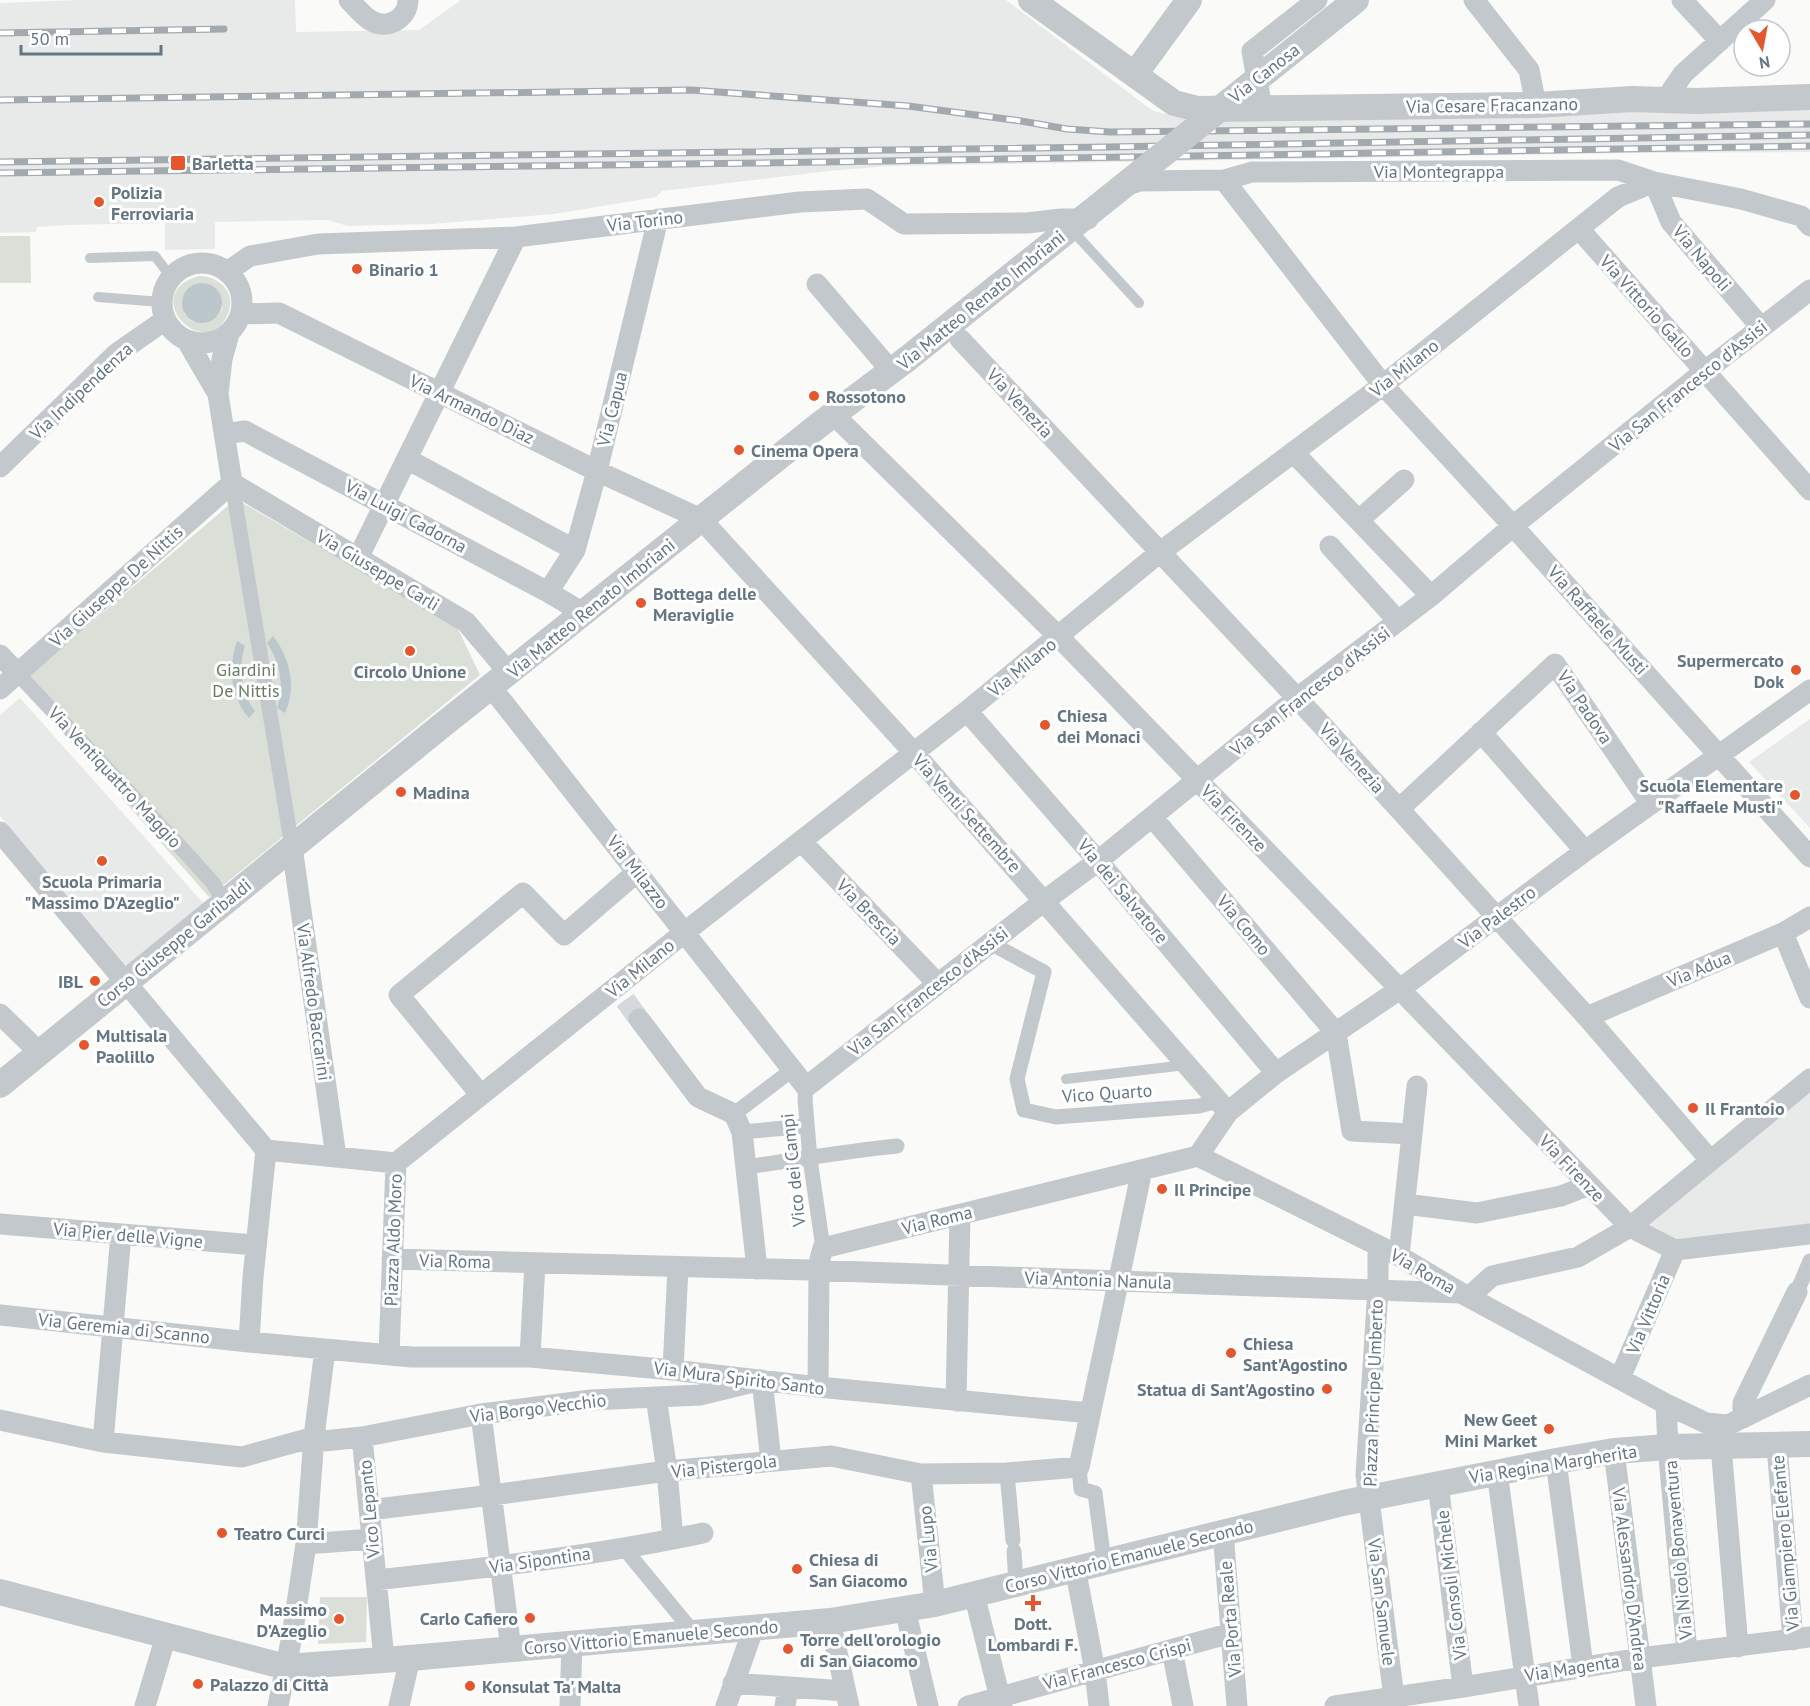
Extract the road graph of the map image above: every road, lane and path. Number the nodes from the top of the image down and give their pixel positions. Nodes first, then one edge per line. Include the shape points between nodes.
1 (349, 0) edge
2 (408, 0) edge
3 (1031, 0) edge
4 (1189, 0) edge
5 (1317, 0) edge
6 (1356, 0) edge
7 (1474, 0) edge
8 (1682, 0) edge
9 (1766, 0) edge
10 (1720, 41) junction
11 (1135, 74) junction
12 (1810, 97) edge
13 (1666, 99) junction
14 (1536, 105) junction
15 (1262, 109) junction
16 (1172, 146) joint
17 (1224, 180) junction
18 (1654, 182) junction
19 (1807, 217) edge
20 (658, 219) junction
21 (1061, 219) junction
22 (1579, 229) junction
23 (516, 237) junction
24 (90, 258) dead end
25 (227, 272) junction
26 (171, 277) junction
27 (817, 284) dead end
28 (1810, 290) edge
29 (98, 297) dead end
30 (1139, 303) dead end
31 (163, 311) junction
32 (241, 314) junction
33 (1760, 327) junction
34 (229, 334) junction
35 (960, 339) dead end
36 (187, 341) junction
37 (900, 365) junction
38 (1705, 371) junction
39 (1383, 385) junction
40 (218, 394) junction
41 (440, 394) junction
42 (833, 414) junction
43 (224, 434) junction
44 (1293, 452) junction
45 (406, 459) junction
46 (0, 467) edge
47 (597, 471) junction
48 (1404, 480) dead end
49 (232, 483) junction
50 (1810, 490) edge
51 (384, 504) junction
52 (701, 519) junction
53 (1359, 520) junction
54 (1513, 526) junction
55 (1330, 546) dead end
56 (575, 550) junction
57 (1159, 553) junction
58 (358, 558) junction
59 (548, 592) junction
60 (1431, 596) junction
61 (585, 614) junction
62 (1398, 621) junction
63 (1059, 637) junction
64 (0, 654) edge
65 (17, 673) junction
66 (500, 680) junction
67 (0, 689) edge
68 (1810, 690) edge
69 (1297, 698) junction
70 (967, 711) junction
71 (1481, 732) junction
72 (914, 753) junction
73 (1720, 756) junction
74 (1198, 781) junction
75 (1651, 804) junction
76 (1399, 809) junction
77 (1152, 817) junction
78 (1, 838) edge
79 (801, 841) junction
80 (292, 847) junction
81 (1585, 851) junction
82 (1810, 857) edge
83 (1098, 861) junction
84 (637, 872) junction
85 (1044, 900) junction
86 (224, 903) junction
87 (1810, 917) edge
88 (1496, 918) junction
89 (685, 932) junction
90 (1783, 933) junction
91 (990, 943) junction
92 (126, 983) junction
93 (938, 984) junction
94 (1400, 989) junction
95 (1810, 998) edge
96 (0, 1014) edge
97 (1587, 1017) junction
98 (639, 1019) tunnel mouth
99 (1336, 1034) junction
100 (40, 1053) junction
101 (1187, 1065) junction
102 (792, 1070) junction
103 (1276, 1073) junction
104 (1066, 1079) dead end
105 (1810, 1079) edge
106 (0, 1085) edge
107 (1417, 1086) dead end
108 (806, 1087) junction
109 (480, 1094) junction
110 (1223, 1107) junction
111 (738, 1123) junction
112 (807, 1126) junction
113 (1412, 1134) junction
114 (897, 1146) dead end
115 (266, 1150) junction
116 (1198, 1156) junction
117 (336, 1157) junction
118 (810, 1159) junction
119 (1710, 1160) junction
120 (396, 1163) junction
121 (746, 1167) junction
122 (1142, 1170) junction
123 (1589, 1185) junction
124 (1405, 1204) junction
125 (960, 1215) junction
126 (0, 1224) edge
127 (1630, 1227) junction
128 (121, 1234) junction
129 (1810, 1234) edge
130 (256, 1245) junction
131 (1378, 1246) junction
132 (823, 1248) junction
133 (1675, 1250) junction
134 (1399, 1256) junction
135 (392, 1259) junction
136 (1810, 1261) edge
137 (535, 1263) junction
138 (678, 1267) junction
139 (757, 1269) junction
140 (819, 1271) junction
141 (959, 1275) junction
142 (1117, 1281) junction
143 (1378, 1289) junction
144 (1797, 1292) joint
145 (1466, 1295) junction
146 (0, 1315) edge
147 (112, 1327) junction
148 (249, 1342) junction
149 (325, 1349) junction
150 (389, 1355) junction
151 (530, 1358) junction
152 (673, 1370) junction
153 (1620, 1378) junction
154 (762, 1380) junction
155 (1810, 1385) edge
156 (818, 1388) junction
157 (656, 1397) junction
158 (956, 1401) junction
159 (1666, 1404) junction
160 (1090, 1413) junction
161 (481, 1414) junction
162 (1743, 1418) junction
163 (0, 1420) edge
164 (362, 1437) junction
165 (314, 1440) junction
166 (102, 1442) junction
167 (1810, 1444) edge
168 (1721, 1446) junction
169 (1777, 1446) junction
170 (1668, 1448) junction
171 (1614, 1451) junction
172 (771, 1461) junction
173 (1556, 1461) junction
174 (1078, 1467) junction
175 (667, 1471) junction
176 (1497, 1472) junction
177 (1007, 1473) junction
178 (921, 1474) junction
179 (1438, 1483) junction
180 (492, 1496) junction
181 (1369, 1497) junction
182 (369, 1510) junction
183 (1223, 1532) junction
184 (703, 1533) dead end
185 (372, 1539) junction
186 (673, 1539) junction
187 (306, 1544) junction
188 (623, 1548) junction
189 (1104, 1561) junction
190 (500, 1566) junction
191 (1075, 1568) junction
192 (376, 1580) junction
193 (1016, 1583) junction
194 (0, 1592) edge
195 (974, 1594) junction
196 (935, 1604) junction
197 (905, 1609) junction
198 (830, 1622) junction
199 (754, 1627) junction
200 (694, 1633) junction
201 (1231, 1633) junction
202 (166, 1636) junction
203 (1802, 1639) edge
204 (572, 1644) junction
205 (1738, 1647) junction
206 (511, 1649) junction
207 (1172, 1650) junction
208 (1687, 1652) junction
209 (410, 1658) junction
210 (1640, 1658) junction
211 (384, 1659) junction
212 (1583, 1666) junction
213 (286, 1667) junction
214 (1095, 1671) junction
215 (1525, 1676) junction
216 (733, 1683) junction
217 (1463, 1687) junction
218 (787, 1697) edge
219 (847, 1698) edge
220 (1001, 1701) edge
221 (1395, 1702) edge
222 (145, 1706) edge
223 (278, 1706) edge
224 (399, 1706) edge
225 (570, 1706) edge
226 (726, 1706) edge
227 (928, 1706) edge
228 (968, 1706) edge
229 (1099, 1706) edge
230 (1183, 1706) edge
231 (1237, 1706) edge
232 (1335, 1706) edge
233 (1529, 1706) edge
234 (1646, 1706) edge

1 - 2 street via 370,21 386,25 400,19
3 - 11 street
4 - 11 street
5 - 15 street via 1252,51
6 - 16 street, Via Canosa, bridge
7 - 14 street via 1529,70
8 - 10 street
9 - 10 street
10 - 13 street via 1683,74
11 - 15 street, Via Cesare Fracanzano via 1174,103 1198,109
12 - 13 street, Via Cesare Fracanzano
13 - 14 street, Via Cesare Fracanzano
14 - 15 street, Via Cesare Fracanzano
16 - 37 street, Via Matteo Renato Imbriani, bridge
17 - 18 street, Via Montegrappa via 1252,172 1618,170
17 - 21 street, Via Torino via 1140,181 1122,203 1094,219
17 - 39 street, Via Raffaele Musti
18 - 19 street, Via Montegrappa
18 - 22 street, Via Milano via 1618,197
18 - 33 street, Via Napoli via 1671,222
20 - 21 street, Via Torino via 800,202 867,199 904,224
20 - 23 street, Via Torino
20 - 47 street, Via Capua
21 - 30 lane, Via Matteo Renato Imbriani
22 - 38 street, Via Vittorio Gallo
22 - 39 street, Via Milano
23 - 25 street, Via Torino via 318,244 250,256
23 - 41 street
24 - 26 lane via 155,256
25 - 26 street via 210,264 192,264
25 - 32 street via 240,291
26 - 31 street via 164,289
27 - 37 street, Via Matteo Renato Imbriani
28 - 33 street, Via San Francesco d'Assisi
29 - 31 lane
31 - 36 street via 171,329
31 - 46 street, Via Indipendenza
32 - 34 street
32 - 41 street, Via Armando Diaz via 279,313
33 - 38 street, Via San Francesco d'Assisi
34 - 36 street via 202,344
34 - 40 street
35 - 57 street, Via Venezia
36 - 40 street
37 - 42 street, Via Matteo Renato Imbriani
38 - 50 street, Via Vittorio Gallo
38 - 54 street, Via San Francesco d'Assisi
39 - 44 street, Via Milano
39 - 54 street, Via Raffaele Musti
40 - 43 street
41 - 45 street
41 - 47 street, Via Armando Diaz
42 - 52 street, Via Matteo Renato Imbriani
42 - 63 street, Via Firenze
43 - 49 street
43 - 51 street, Via Luigi Cadorna via 245,430
44 - 53 street
44 - 57 street, Via Milano
45 - 51 street
45 - 56 street
47 - 52 street, Via Armando Diaz
47 - 56 street, Via Capua
48 - 53 street
49 - 58 street, Via Giuseppe Carli
49 - 65 street, Via Giuseppe De Nittis
49 - 80 street
51 - 58 street
51 - 59 street, Via Luigi Cadorna
52 - 61 street, Via Matteo Renato Imbriani
52 - 72 street, Via Venti Settembre
53 - 60 street
54 - 60 street, Via San Francesco d'Assisi
54 - 73 street, Via Raffaele Musti
55 - 62 street
56 - 59 street, Via Capua
57 - 63 street, Via Milano
57 - 69 street, Via Venezia
58 - 66 street, Via Giuseppe Carli via 466,622
59 - 61 street, Via Luigi Cadorna
60 - 62 street, Via San Francesco d'Assisi
61 - 66 street, Via Matteo Renato Imbriani
62 - 69 street, Via San Francesco d'Assisi
63 - 70 street, Via Milano
63 - 74 street, Via Firenze
64 - 65 street, Via Ventiquattro Maggio
65 - 67 street, Via Giuseppe De Nittis
65 - 86 street, Via Ventiquattro Maggio via 213,883
66 - 80 street, Via Matteo Renato Imbriani
66 - 84 street, Via Milazzo
68 - 73 street, Via Palestro
69 - 74 street, Via San Francesco d'Assisi
69 - 76 street, Via Venezia
70 - 72 street, Via Milano
70 - 83 street, Via dei Salvatore
71 - 75 street, Via Padova via 1555,664
71 - 76 street, Via Padova
71 - 81 street
72 - 79 street, Via Milano
72 - 85 street, Via Venti Settembre
73 - 75 street, Via Palestro
73 - 82 street, Via Raffaele Musti
74 - 77 street, Via San Francesco d'Assisi
74 - 94 street, Via Firenze
75 - 81 street, Via Palestro
76 - 88 street, Via Venezia
77 - 83 street, Via San Francesco d'Assisi
77 - 99 street, Via Como
78 - 92 street
79 - 89 street, Via Milano
79 - 93 street, Via Brescia
80 - 86 street, Corso Giuseppe Garibaldi
80 - 117 street, Via Alfredo Baccarini
81 - 88 street, Via Palestro
83 - 85 street, Via San Francesco d'Assisi
83 - 103 street, Via dei Salvatore
84 - 89 street, Via Milazzo
84 - 109 street via 564,935 523,893 399,995
85 - 91 street, Via San Francesco d'Assisi
85 - 101 street, Via Venti Settembre
86 - 92 street, Corso Giuseppe Garibaldi
87 - 90 street, Via Adua
88 - 94 street, Via Palestro
88 - 97 street, Via Venezia
89 - 102 street, Via Milazzo
89 - 109 street, Via Milano via 621,994
90 - 95 street
90 - 97 street, Via Adua
91 - 93 street, Via San Francesco d'Assisi
91 - 110 street, Vico Quarto via 1044,972 1017,1078 1024,1110 1056,1117
92 - 100 street, Corso Giuseppe Garibaldi
92 - 115 street
93 - 108 street, Via San Francesco d'Assisi
94 - 99 street, Via Palestro
94 - 123 street, Via Firenze
96 - 100 street
97 - 119 street, Via Venezia
98 - 111 street via 698,1096
99 - 103 street, Via Palestro
99 - 113 street via 1352,1131
100 - 106 street, Corso Giuseppe Garibaldi
101 - 104 lane
101 - 110 street, Via Venti Settembre
102 - 108 street, Via Milazzo
102 - 111 street
103 - 110 street, Via Palestro
105 - 119 street
107 - 113 street
108 - 112 street, Vico dei Campi
109 - 120 street, Via Milano
110 - 116 street, Via Palestro
111 - 112 street
111 - 121 street
112 - 118 street, Vico dei Campi
113 - 124 street
114 - 118 street
115 - 117 street, Piazza Aldo Moro
115 - 130 street
116 - 122 street, Via Roma
116 - 131 street, Via Roma
117 - 120 street, Piazza Aldo Moro
118 - 121 street
118 - 132 street, Vico dei Campi
119 - 127 street
120 - 135 street, Piazza Aldo Moro
121 - 139 street
122 - 125 street, Via Roma
122 - 142 street
123 - 124 street via 1561,1197 1477,1213
123 - 127 street, Via Firenze
124 - 134 street
125 - 132 street, Via Roma
125 - 141 street
126 - 128 street, Via Pier delle Vigne
127 - 133 street, Via Firenze
127 - 145 street via 1578,1257 1492,1276
128 - 130 street, Via Pier delle Vigne
128 - 147 street
129 - 133 street
130 - 148 street
131 - 134 street, Via Roma
131 - 143 street, Piazza Principe Umberto
132 - 140 street
133 - 153 street, Via Vittoria
134 - 145 street, Via Roma
135 - 137 street, Via Roma
135 - 150 street, Piazza Aldo Moro
136 - 144 street
137 - 138 street, Via Roma
137 - 151 street
138 - 139 street, Via Roma
138 - 152 street
139 - 140 street, Via Roma
140 - 141 street, Via Antonia Nanula
140 - 156 street
141 - 142 street, Via Antonia Nanula
141 - 158 street
142 - 143 street, Via Antonia Nanula
142 - 160 street
143 - 145 street, Via Roma
143 - 181 street, Piazza Principe Umberto via 1366,1475
144 - 162 street via 1743,1402
145 - 153 street, Via Roma
146 - 147 street, Via Geremia di Scanno
147 - 148 street, Via Geremia di Scanno
147 - 166 street
148 - 149 street
149 - 150 street
149 - 165 street
150 - 151 street, Via Mura Spirito Santo
151 - 152 street, Via Mura Spirito Santo
152 - 154 street, Via Mura Spirito Santo
153 - 159 street, Via Roma
154 - 156 street, Via Mura Spirito Santo
154 - 157 street, Via Borgo Vecchio via 700,1395
154 - 172 street
155 - 162 street, Via Roma
156 - 158 street, Via Mura Spirito Santo
157 - 161 street, Via Borgo Vecchio via 591,1400
157 - 175 street
158 - 160 street, Via Mura Spirito Santo
159 - 162 street, Via Roma via 1706,1423 1728,1425
159 - 170 street, Via Nicolò Bonaventura
160 - 174 street
161 - 164 street, Via Borgo Vecchio
161 - 180 street
163 - 166 street, Via Borgo Vecchio
164 - 165 street, Via Borgo Vecchio
164 - 182 street, Vico Lepanto
165 - 166 street, Via Borgo Vecchio via 242,1456
165 - 187 street
167 - 169 street, Via Regina Margherita
168 - 169 street, Via Regina Margherita
168 - 170 street, Via Regina Margherita
168 - 205 street
169 - 203 street, Via Giampiero Elefante
170 - 171 street, Via Regina Margherita
170 - 208 street, Via Nicolò Bonaventura
171 - 173 street, Via Regina Margherita
171 - 210 street, Via Alessandro D'Andrea
172 - 175 street, Via Pistergola
172 - 178 street, Via Pistergola via 831,1456
173 - 176 street, Via Regina Margherita
173 - 212 street
174 - 177 street, Via Pistergola
174 - 189 street via 1081,1489 1095,1493
175 - 180 street, Via Pistergola
175 - 186 street
176 - 179 street, Via Regina Margherita
176 - 215 street
177 - 178 street, Via Pistergola
177 - 193 street
178 - 196 street, Via Lupo
179 - 181 street, Via Regina Margherita
179 - 217 street, Via Consoli Michele
180 - 182 street, Via Pistergola
180 - 190 street
181 - 183 street, Corso Vittorio Emanuele Secondo
181 - 221 street, Via San Samuele
182 - 185 street, Vico Lepanto
183 - 189 street, Corso Vittorio Emanuele Secondo
183 - 201 street, Via Porta Reale
184 - 186 street, Via Sipontina
185 - 187 street
185 - 192 street, Vico Lepanto
186 - 188 street, Via Sipontina
187 - 213 street
188 - 190 street, Via Sipontina
188 - 200 street
189 - 191 street, Corso Vittorio Emanuele Secondo
190 - 192 street, Via Sipontina
190 - 206 street
191 - 193 street, Corso Vittorio Emanuele Secondo
191 - 214 street
192 - 211 street, Vico Lepanto
193 - 195 street, Corso Vittorio Emanuele Secondo
194 - 202 street, Corso Vittorio Emanuele Secondo
195 - 196 street, Corso Vittorio Emanuele Secondo
195 - 220 street
196 - 197 street, Corso Vittorio Emanuele Secondo
197 - 198 street, Corso Vittorio Emanuele Secondo
197 - 227 street
198 - 199 street, Corso Vittorio Emanuele Secondo
198 - 219 street
199 - 200 street, Corso Vittorio Emanuele Secondo
199 - 216 street
200 - 204 street, Corso Vittorio Emanuele Secondo
201 - 207 street, Via Francesco Crispi
201 - 231 street, Via Porta Reale
202 - 213 street, Corso Vittorio Emanuele Secondo
202 - 222 street
203 - 205 street, Via Magenta
204 - 206 street, Corso Vittorio Emanuele Secondo
204 - 225 street
205 - 208 street, Via Magenta
206 - 209 street, Corso Vittorio Emanuele Secondo
207 - 214 street, Via Francesco Crispi
207 - 230 street
208 - 210 street, Via Magenta
209 - 211 street, Corso Vittorio Emanuele Secondo
209 - 224 street
210 - 212 street, Via Magenta
210 - 234 street, Via Alessandro D'Andrea
211 - 213 street, Corso Vittorio Emanuele Secondo
212 - 215 street, Via Magenta
213 - 223 street
214 - 220 street, Via Francesco Crispi
214 - 229 street
215 - 217 street, Via Magenta
215 - 233 street
216 - 218 street
216 - 226 street
217 - 221 street, Via Magenta
218 - 219 street
220 - 228 street, Via Francesco Crispi
221 - 232 street, Via Magenta

